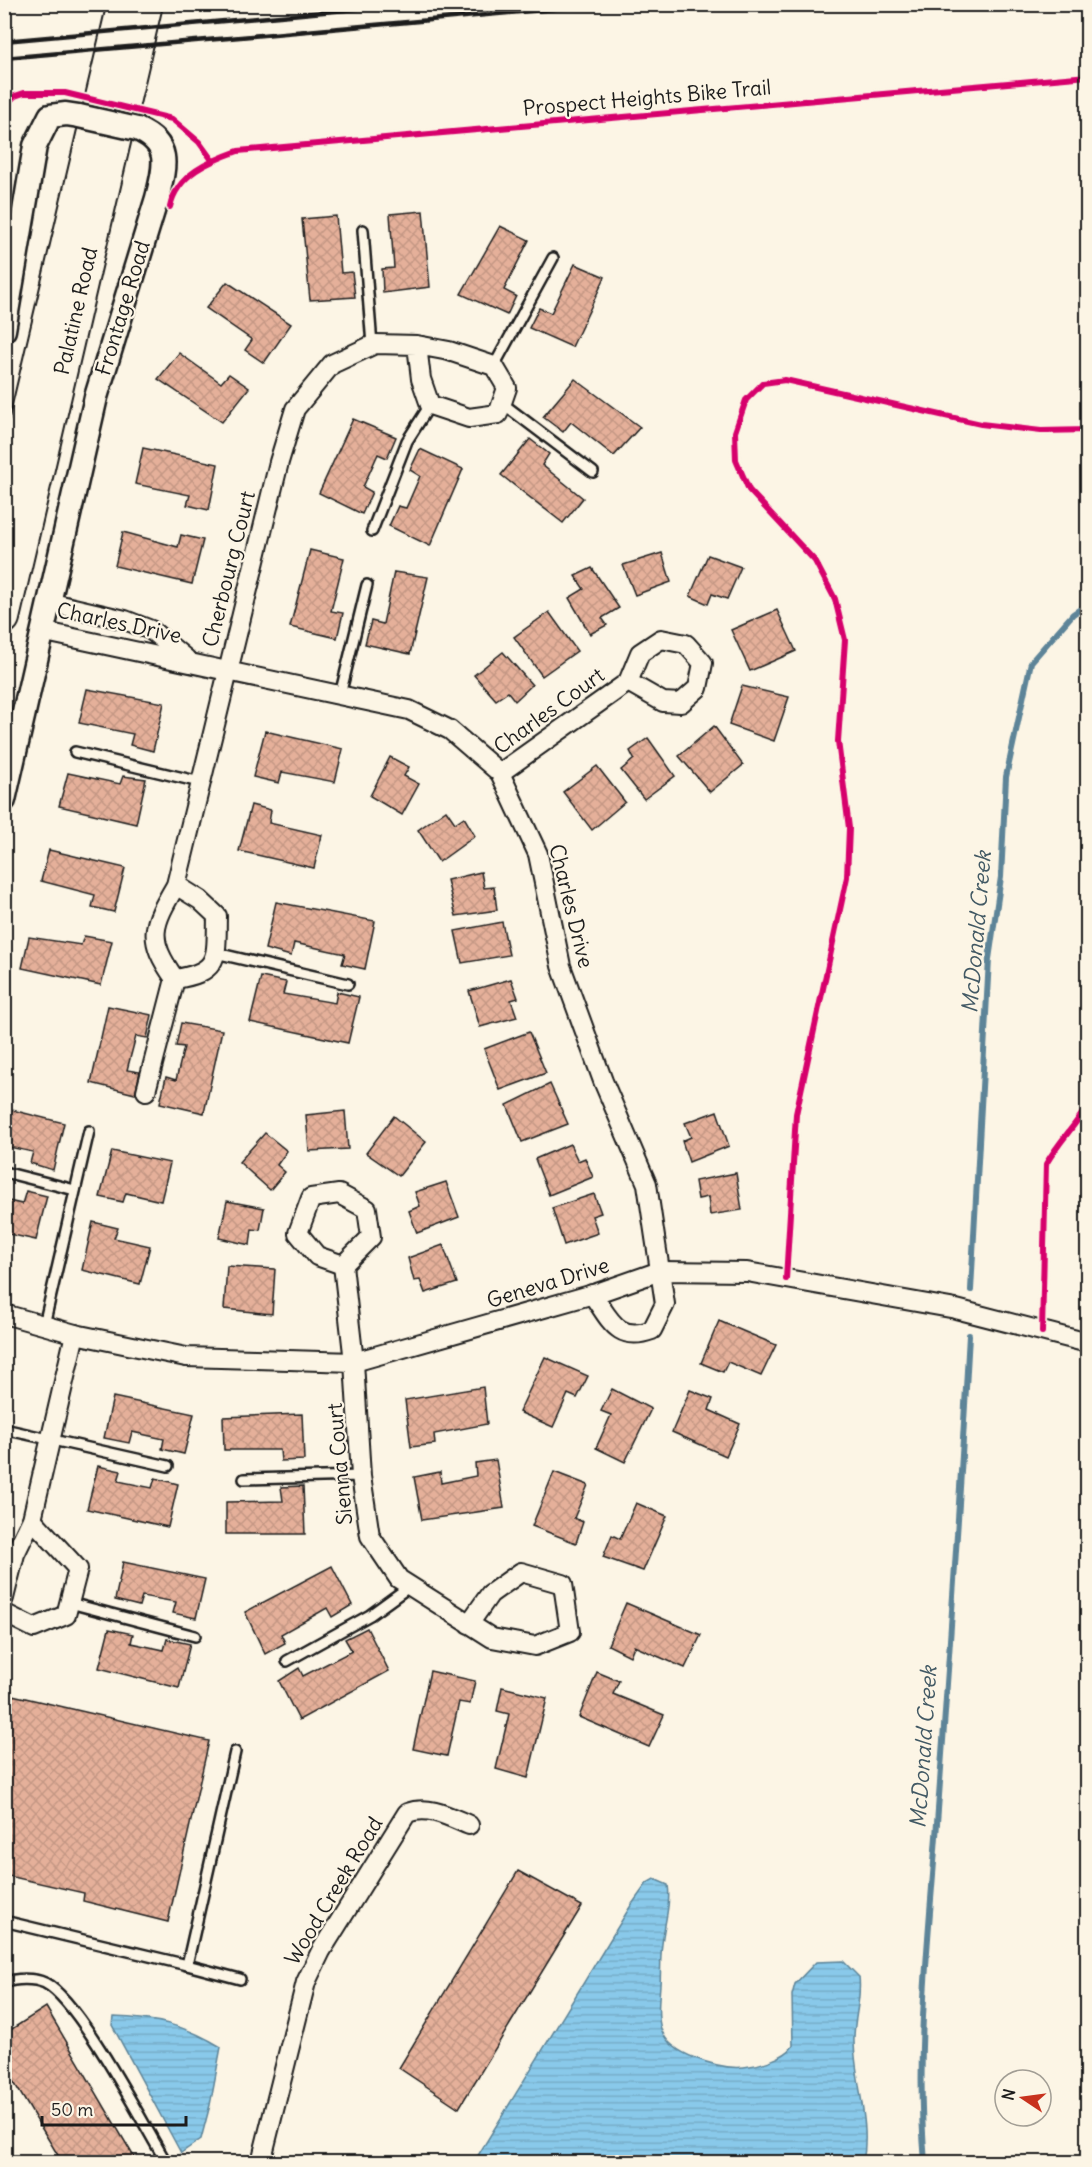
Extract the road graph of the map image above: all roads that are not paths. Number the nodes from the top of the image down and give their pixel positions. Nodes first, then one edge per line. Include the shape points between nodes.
1 (123, 4) edge
2 (147, 4) edge
3 (363, 230) dead end
4 (553, 258) dead end
5 (4, 330) edge
6 (372, 345) junction
7 (417, 345) junction
8 (494, 366) junction
9 (502, 403) junction
10 (430, 405) junction
11 (592, 472) dead end
12 (4, 509) edge
13 (372, 531) dead end
14 (367, 585) dead end
15 (48, 602) junction
16 (4, 618) edge
17 (41, 631) junction
18 (188, 660) junction
19 (227, 671) junction
20 (628, 682) junction
21 (340, 695) junction
22 (75, 752) dead end
23 (501, 773) junction
24 (200, 782) junction
25 (4, 800) edge
26 (176, 885) junction
27 (216, 953) junction
28 (175, 978) junction
29 (348, 984) dead end
30 (146, 1090) dead end
31 (89, 1131) dead end
32 (4, 1172) edge
33 (75, 1190) junction
34 (343, 1265) dead end
35 (660, 1270) junction
36 (592, 1294) junction
37 (4, 1304) edge
38 (13, 1316) edge
39 (44, 1324) junction
40 (75, 1334) junction
41 (1088, 1344) edge
42 (354, 1362) junction
43 (4, 1429) edge
44 (50, 1439) junction
45 (168, 1466) dead end
46 (361, 1476) junction
47 (244, 1479) dead end
48 (32, 1519) junction
49 (410, 1586) junction
50 (4, 1598) edge
51 (70, 1603) junction
52 (4, 1613) edge
53 (469, 1624) junction
54 (195, 1635) dead end
55 (286, 1661) dead end
56 (235, 1752) dead end
57 (469, 1825) dead end
58 (4, 1921) edge
59 (188, 1965) junction
60 (240, 1979) dead end
61 (4, 1983) edge
62 (166, 2163) edge
63 (261, 2163) edge

1 - 12 highway, Palatine Road
2 - 16 highway, Palatine Road
3 - 6 lane
4 - 8 lane
5 - 15 street, Frontage Road, bridge via 35,146 50,116 79,116 154,136 164,168 158,198 96,397
6 - 7 street, Cherbourg Court
6 - 19 street, Cherbourg Court via 332,364 295,409
7 - 8 street, Cherbourg Court
7 - 10 street via 421,379
8 - 9 street via 507,388
9 - 10 street via 498,414 469,418
9 - 11 lane
10 - 13 lane via 407,441
14 - 21 lane
15 - 17 street, Frontage Road
15 - 18 street, Charles Drive via 151,630
17 - 18 street, Charles Drive
17 - 25 street, Frontage Road
18 - 19 street, Charles Drive
19 - 21 street, Charles Drive
19 - 24 street, Cherbourg Court
20 - 20 street, Charles Court via 640,653 661,639 686,644 703,663 698,688 681,703 663,702
20 - 23 street, Charles Court
21 - 23 street, Charles Drive via 409,710 430,720 450,730
22 - 24 lane
23 - 35 street, Charles Drive via 538,854 561,966 603,1082 647,1184
24 - 26 street, Cherbourg Court
26 - 27 street via 217,916
26 - 28 street, Cherbourg Court via 154,934 160,957
27 - 28 street via 212,964 198,975
27 - 29 lane
28 - 30 street
31 - 33 lane
32 - 33 lane
33 - 39 lane
34 - 42 street, Sienna Court
35 - 36 street, Geneva Drive
35 - 36 street, Charles Drive via 665,1304 652,1330 640,1334 618,1330
35 - 41 street, Geneva Drive via 747,1272 956,1309
36 - 42 street, Geneva Drive
37 - 38 street, Geneva Drive
38 - 39 street, Geneva Drive
39 - 40 street, Geneva Drive
40 - 42 street, Geneva Drive via 186,1357
40 - 44 street
42 - 46 street, Sienna Court
43 - 44 lane
44 - 45 lane
44 - 48 street
46 - 47 lane
46 - 49 street, Sienna Court via 370,1536 399,1579
48 - 50 street via 15,1554
48 - 51 street via 78,1569
49 - 53 street, Sienna Court
49 - 55 lane via 370,1615
51 - 52 street via 66,1616 34,1628
51 - 54 lane
53 - 53 street, Sienna Court via 492,1638 535,1646 570,1632 562,1584 521,1572 490,1594
56 - 59 lane
57 - 63 street, Wood Creek Road via 427,1809 407,1813 321,1951 296,2013
58 - 59 lane
59 - 60 lane
61 - 62 lane via 44,1983 79,2017

